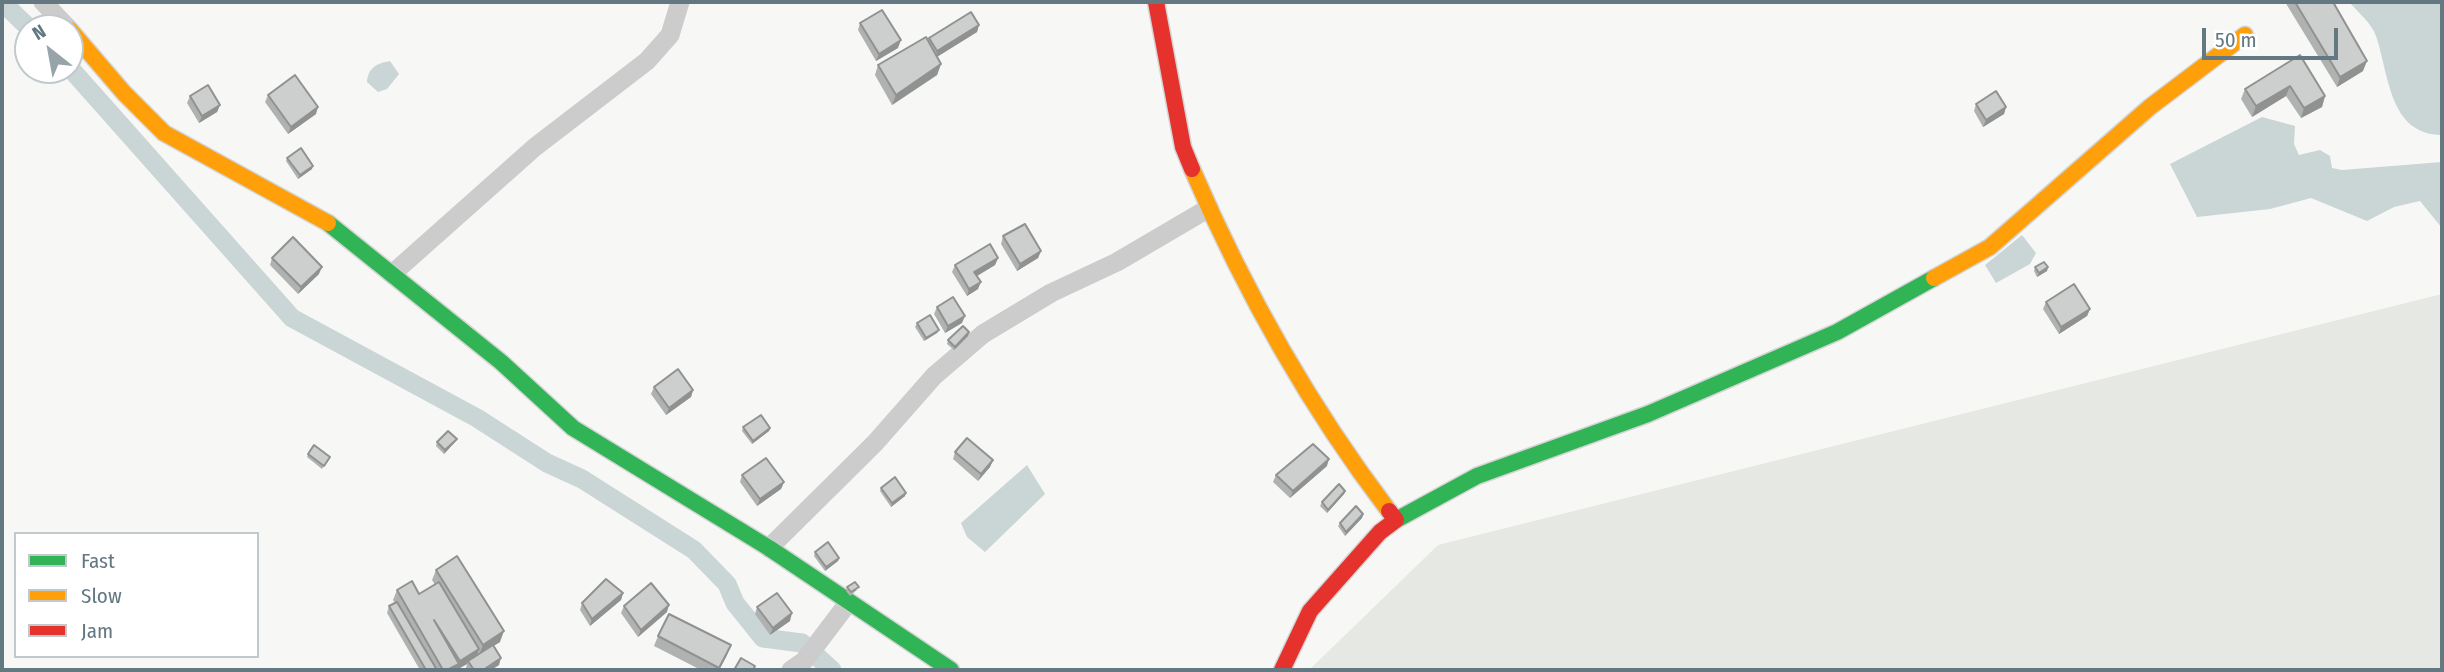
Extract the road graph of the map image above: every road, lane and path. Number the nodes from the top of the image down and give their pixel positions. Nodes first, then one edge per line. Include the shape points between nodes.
1 (680, 2) edge
2 (1156, 2) edge
3 (2245, 35) dead end
4 (84, 46) edge
5 (1209, 208) junction
6 (392, 274) junction
7 (1396, 520) junction
8 (769, 548) junction
9 (848, 603) junction
10 (791, 670) edge
11 (951, 670) edge
12 (1282, 670) edge

1 - 6 street via 670,35 648,61 535,147
2 - 5 street via 1183,147
3 - 7 street via 2130,123 1990,247 1837,332 1648,414 1476,476
4 - 6 street via 164,133 327,222
5 - 7 street via 1281,349 1345,452
5 - 8 street via 983,334 934,376 875,443
6 - 8 street via 501,362 573,428
7 - 12 street via 1310,611
8 - 9 street
9 - 10 street via 804,661
9 - 11 street

